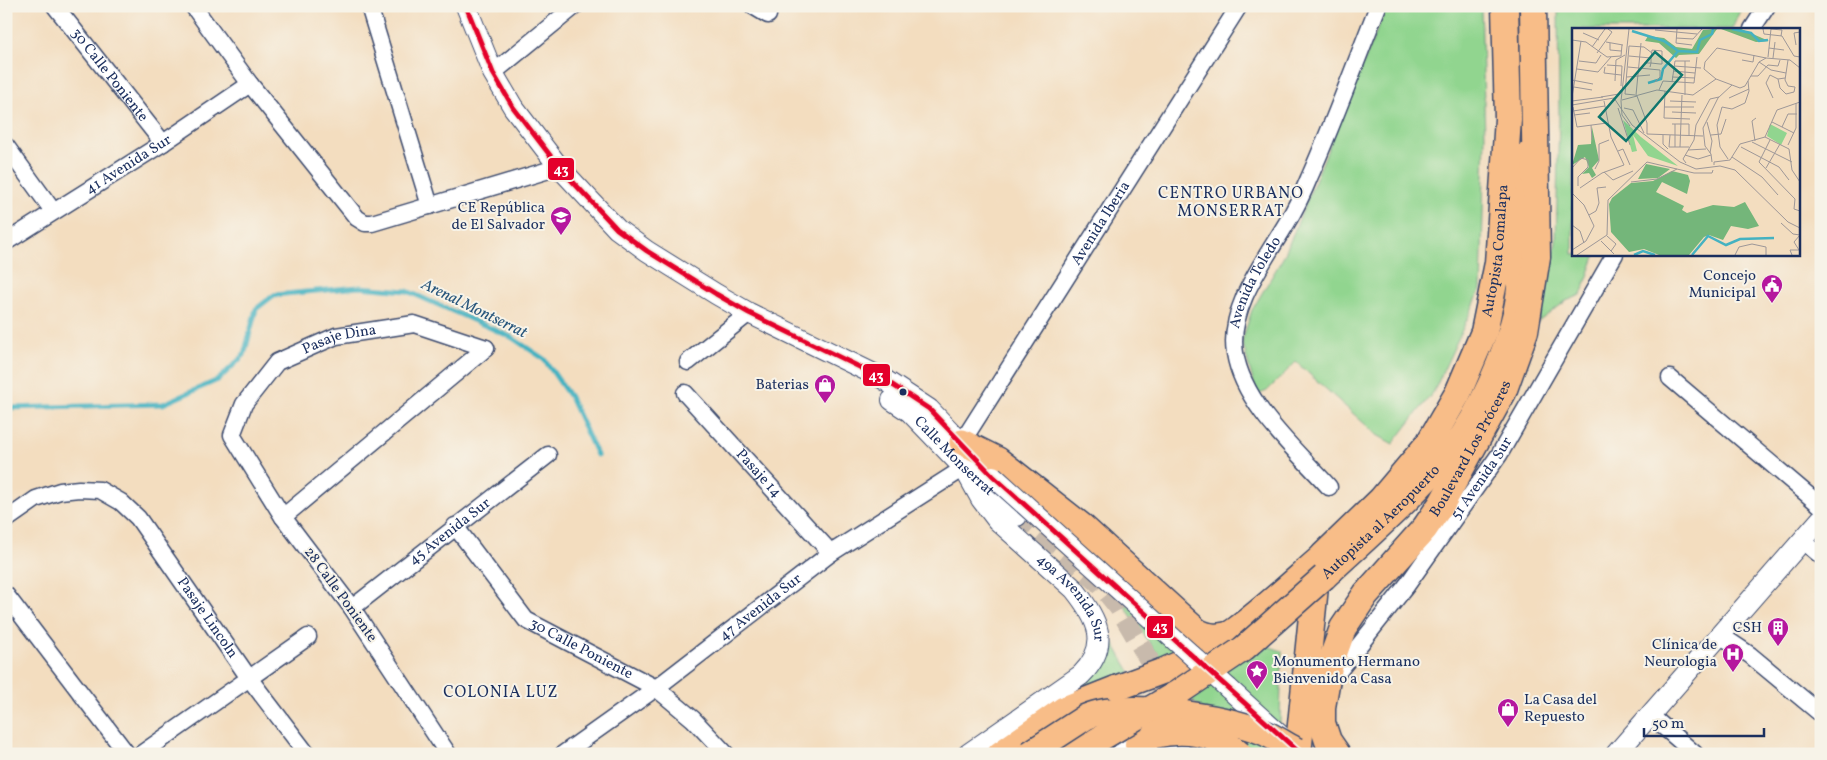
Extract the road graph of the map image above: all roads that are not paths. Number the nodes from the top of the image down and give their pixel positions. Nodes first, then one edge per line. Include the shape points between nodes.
1 (55, 6) edge
2 (193, 6) edge
3 (369, 6) edge
4 (466, 6) edge
5 (575, 6) edge
6 (753, 6) edge
7 (1378, 6) edge
8 (1506, 6) edge
9 (1533, 6) edge
10 (1767, 6) edge
11 (1233, 10) edge
12 (768, 15) dead end
13 (1753, 28) edge
14 (494, 73) junction
15 (250, 84) junction
16 (1534, 108) junction
17 (163, 142) junction
18 (6, 146) edge
19 (559, 167) junction
20 (430, 206) junction
21 (53, 211) junction
22 (6, 242) edge
23 (1614, 255) edge
24 (749, 313) junction
25 (816, 345) junction
26 (688, 362) dead end
27 (1670, 378) dead end
28 (685, 393) dead end
29 (232, 435) joint
30 (962, 442) junction
31 (548, 455) dead end
32 (964, 468) junction
33 (1329, 487) dead end
34 (1821, 506) edge
35 (1017, 516) tunnel mouth
36 (283, 517) junction
37 (1821, 519) edge
38 (6, 520) edge
39 (455, 526) junction
40 (1802, 540) junction
41 (831, 554) junction
42 (1821, 556) edge
43 (1324, 566) junction
44 (6, 595) edge
45 (352, 608) junction
46 (1233, 634) junction
47 (1720, 635) junction
48 (308, 637) dead end
49 (249, 678) junction
50 (656, 688) junction
51 (1325, 689) junction
52 (1821, 714) edge
53 (1650, 715) junction
54 (1138, 744) edge
55 (1085, 747) edge
56 (152, 751) edge
57 (1299, 752) edge
58 (1618, 753) edge
59 (127, 754) edge
60 (307, 754) edge
61 (448, 754) edge
62 (563, 754) edge
63 (726, 754) edge
64 (968, 754) edge
65 (1000, 754) edge
66 (1029, 754) edge
67 (1182, 754) edge
68 (1240, 754) edge
69 (1337, 754) edge
70 (1695, 754) edge

1 - 17 street, 30 Calle Poniente
2 - 15 street
3 - 20 street
4 - 14 street, Calle Monserrat
5 - 14 street
6 - 12 street
7 - 33 street, Avenida Toledo via 1309,178 1243,299 1235,328 1236,363 1250,396
8 - 43 highway, Autopista Comalapa via 1508,119 1498,263 1484,332 1462,386 1428,443
9 - 16 highway
10 - 13 street
11 - 30 street, Avenida Iberia
14 - 19 street, Calle Monserrat via 513,107
15 - 17 street, 41 Avenida Sur
15 - 20 street via 362,222 372,223
16 - 43 main road, Autopista al Aeropuerto via 1523,167 1516,312 1495,373 1450,452 1411,496
16 - 51 highway, Boulevard Los Próceres via 1537,257 1525,331 1510,378 1442,503 1425,528 1348,619 1336,644
17 - 21 street, 41 Avenida Sur
18 - 21 street
19 - 20 street
19 - 24 street, Calle Monserrat via 617,229 683,274
21 - 22 street, 41 Avenida Sur
23 - 51 street, 51 Avenida Sur via 1499,455 1408,585
24 - 25 street, Calle Monserrat
24 - 26 street
25 - 30 street, Calle Monserrat via 882,378 929,409
25 - 32 street, Calle Monserrat via 865,383 910,412
27 - 34 street
28 - 41 street, Pasaje 14
29 - 36 street, 28 Calle Poniente
29 - 36 street, Pasaje Dina via 244,404 278,362 336,336 414,324 486,348
30 - 46 main road via 998,460 1082,526 1197,631 1206,636
30 - 57 street, Calle Monserrat, bridge via 993,476
31 - 39 street, 45 Avenida Sur
32 - 35 street, Calle Monserrat
32 - 41 street, 47 Avenida Sur
32 - 64 street, 49a Avenida Sur via 997,520 1074,589 1095,619 1100,638 1092,662 1081,675
36 - 45 street, 28 Calle Poniente
37 - 40 street
38 - 49 street, Pasaje Lincoln via 36,499 60,491 100,490 121,502 138,518
39 - 45 street, 45 Avenida Sur
39 - 50 street, 30 Calle Poniente via 526,620
40 - 42 street
40 - 47 street
41 - 50 street, 47 Avenida Sur
43 - 46 main road
43 - 55 main road, Autopista al Aeropuerto, bridge via 1243,649
43 - 57 highway via 1315,576
44 - 59 street
45 - 61 street, 28 Calle Poniente
46 - 65 main road, bridge via 1202,653 1164,670 1064,709
47 - 52 street via 1750,655
47 - 53 street
48 - 49 street
49 - 56 street
49 - 60 street, Pasaje Lincoln
50 - 62 street, 47 Avenida Sur
50 - 63 street, 30 Calle Poniente via 693,719
51 - 69 highway, Boulevard Los Próceres via 1322,723
53 - 58 street
53 - 70 street
54 - 67 street via 1166,746
54 - 68 highway, bridge via 1178,732 1196,733 1227,742
57 - 66 main road, bridge via 1263,732 1229,723 1163,711 1120,710 1086,717

